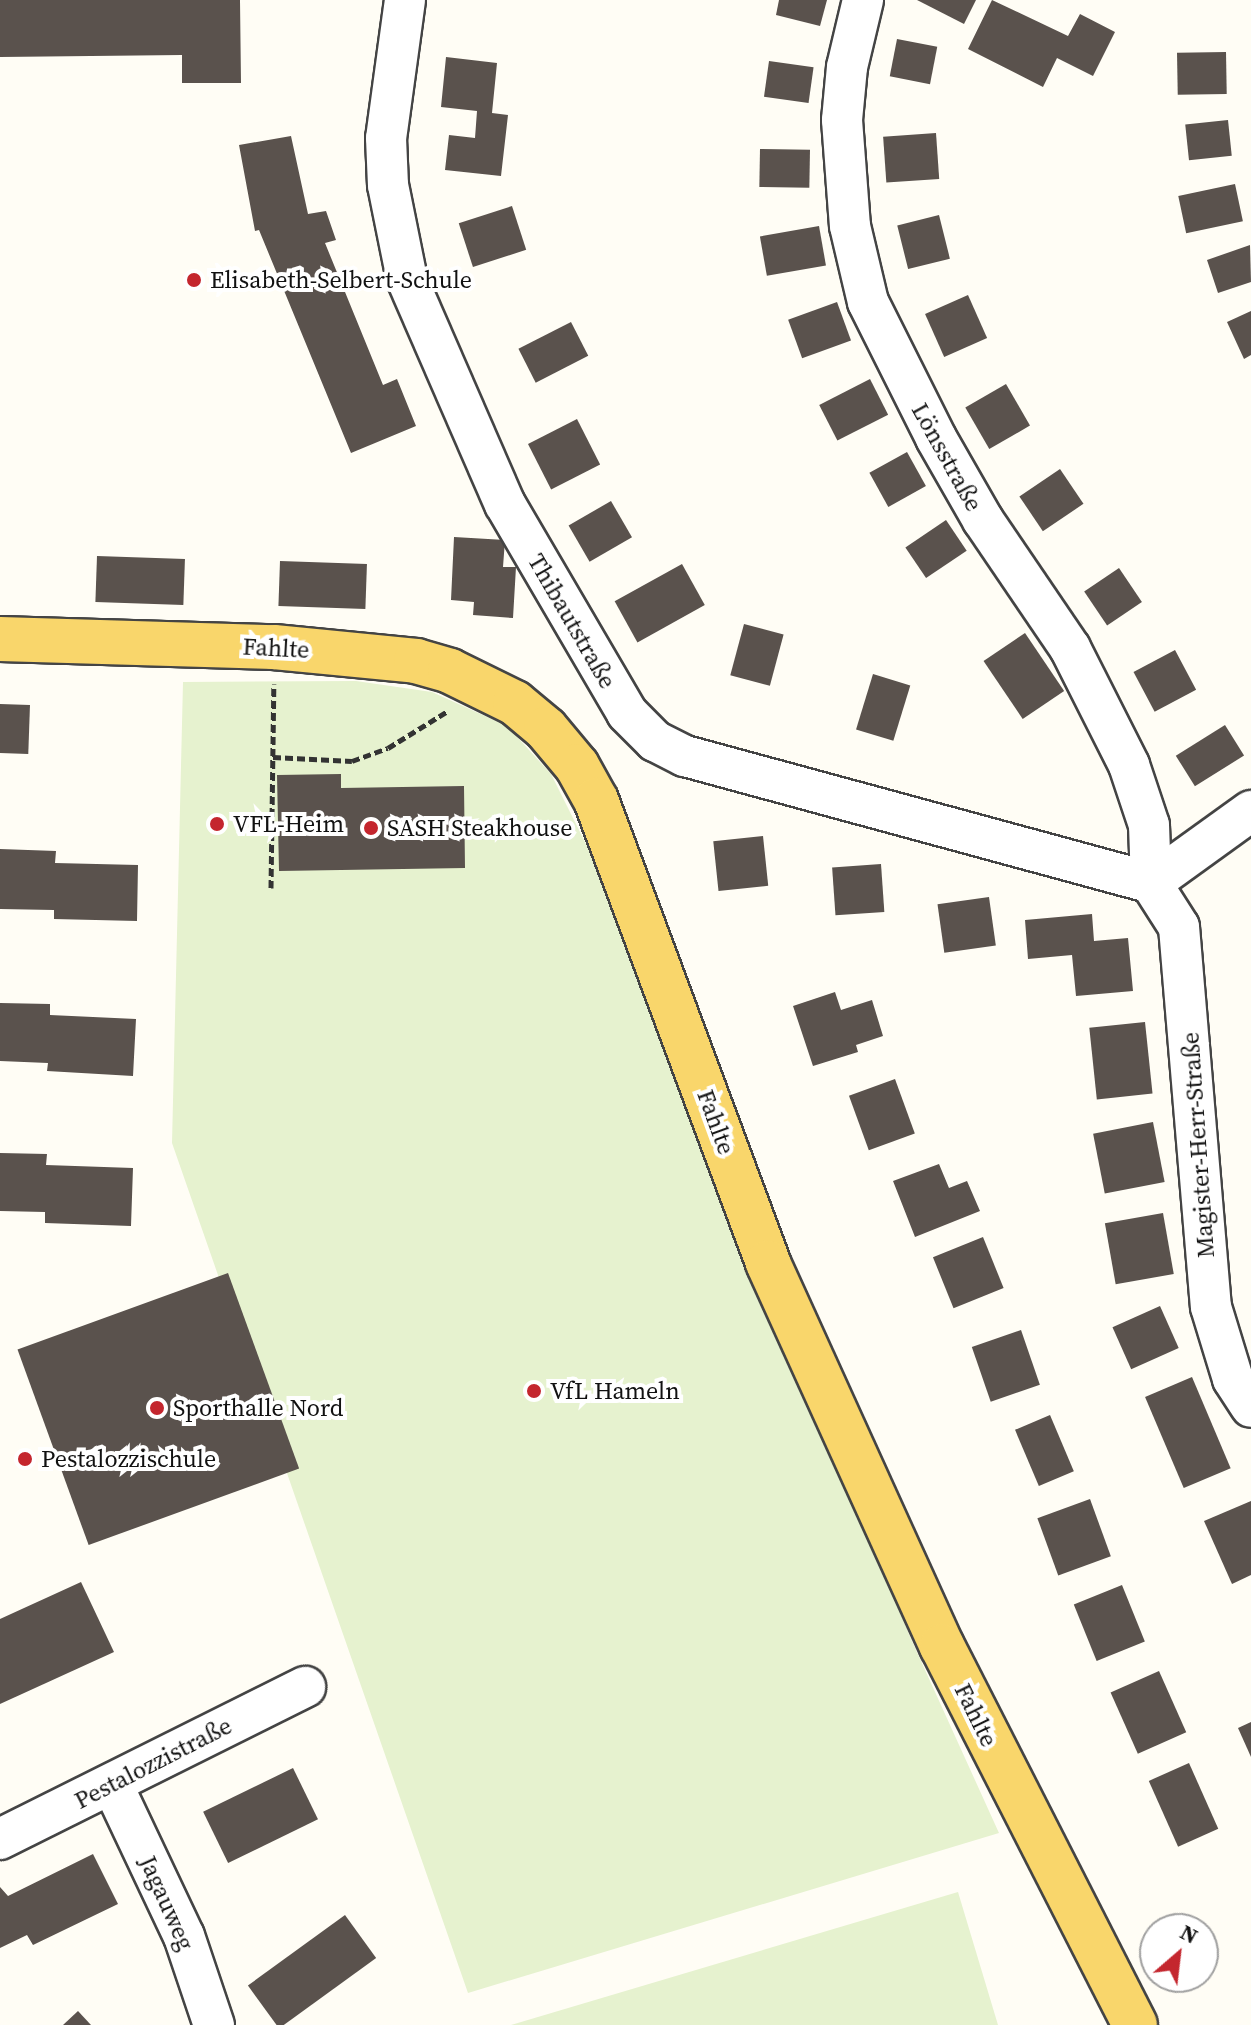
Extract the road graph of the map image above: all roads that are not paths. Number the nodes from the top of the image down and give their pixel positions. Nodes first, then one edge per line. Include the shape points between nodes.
1 (405, 0) edge
2 (863, 0) edge
3 (0, 639) edge
4 (1251, 811) edge
5 (1151, 883) junction
6 (1251, 1407) edge
7 (305, 1687) dead end
8 (112, 1784) junction
9 (0, 1839) edge
10 (214, 2025) edge
11 (1135, 2025) edge

1 - 5 street, Thibautstraße via 386,138 388,185 407,279 505,504 627,713 655,741 685,756
2 - 5 street, Lönsstraße via 847,67 842,120 850,226 868,302 902,376 983,520 1100,699 1149,825
3 - 11 main road, Fahlte via 274,647 416,661 474,681 515,703 546,729 596,800 768,1263 942,1646
4 - 5 street
5 - 6 street, Magister-Herr-Straße via 1179,927 1211,1307 1233,1379
7 - 8 street, Pestalozzistraße
8 - 9 street, Pestalozzistraße
8 - 10 street, Jagauweg via 184,1936

